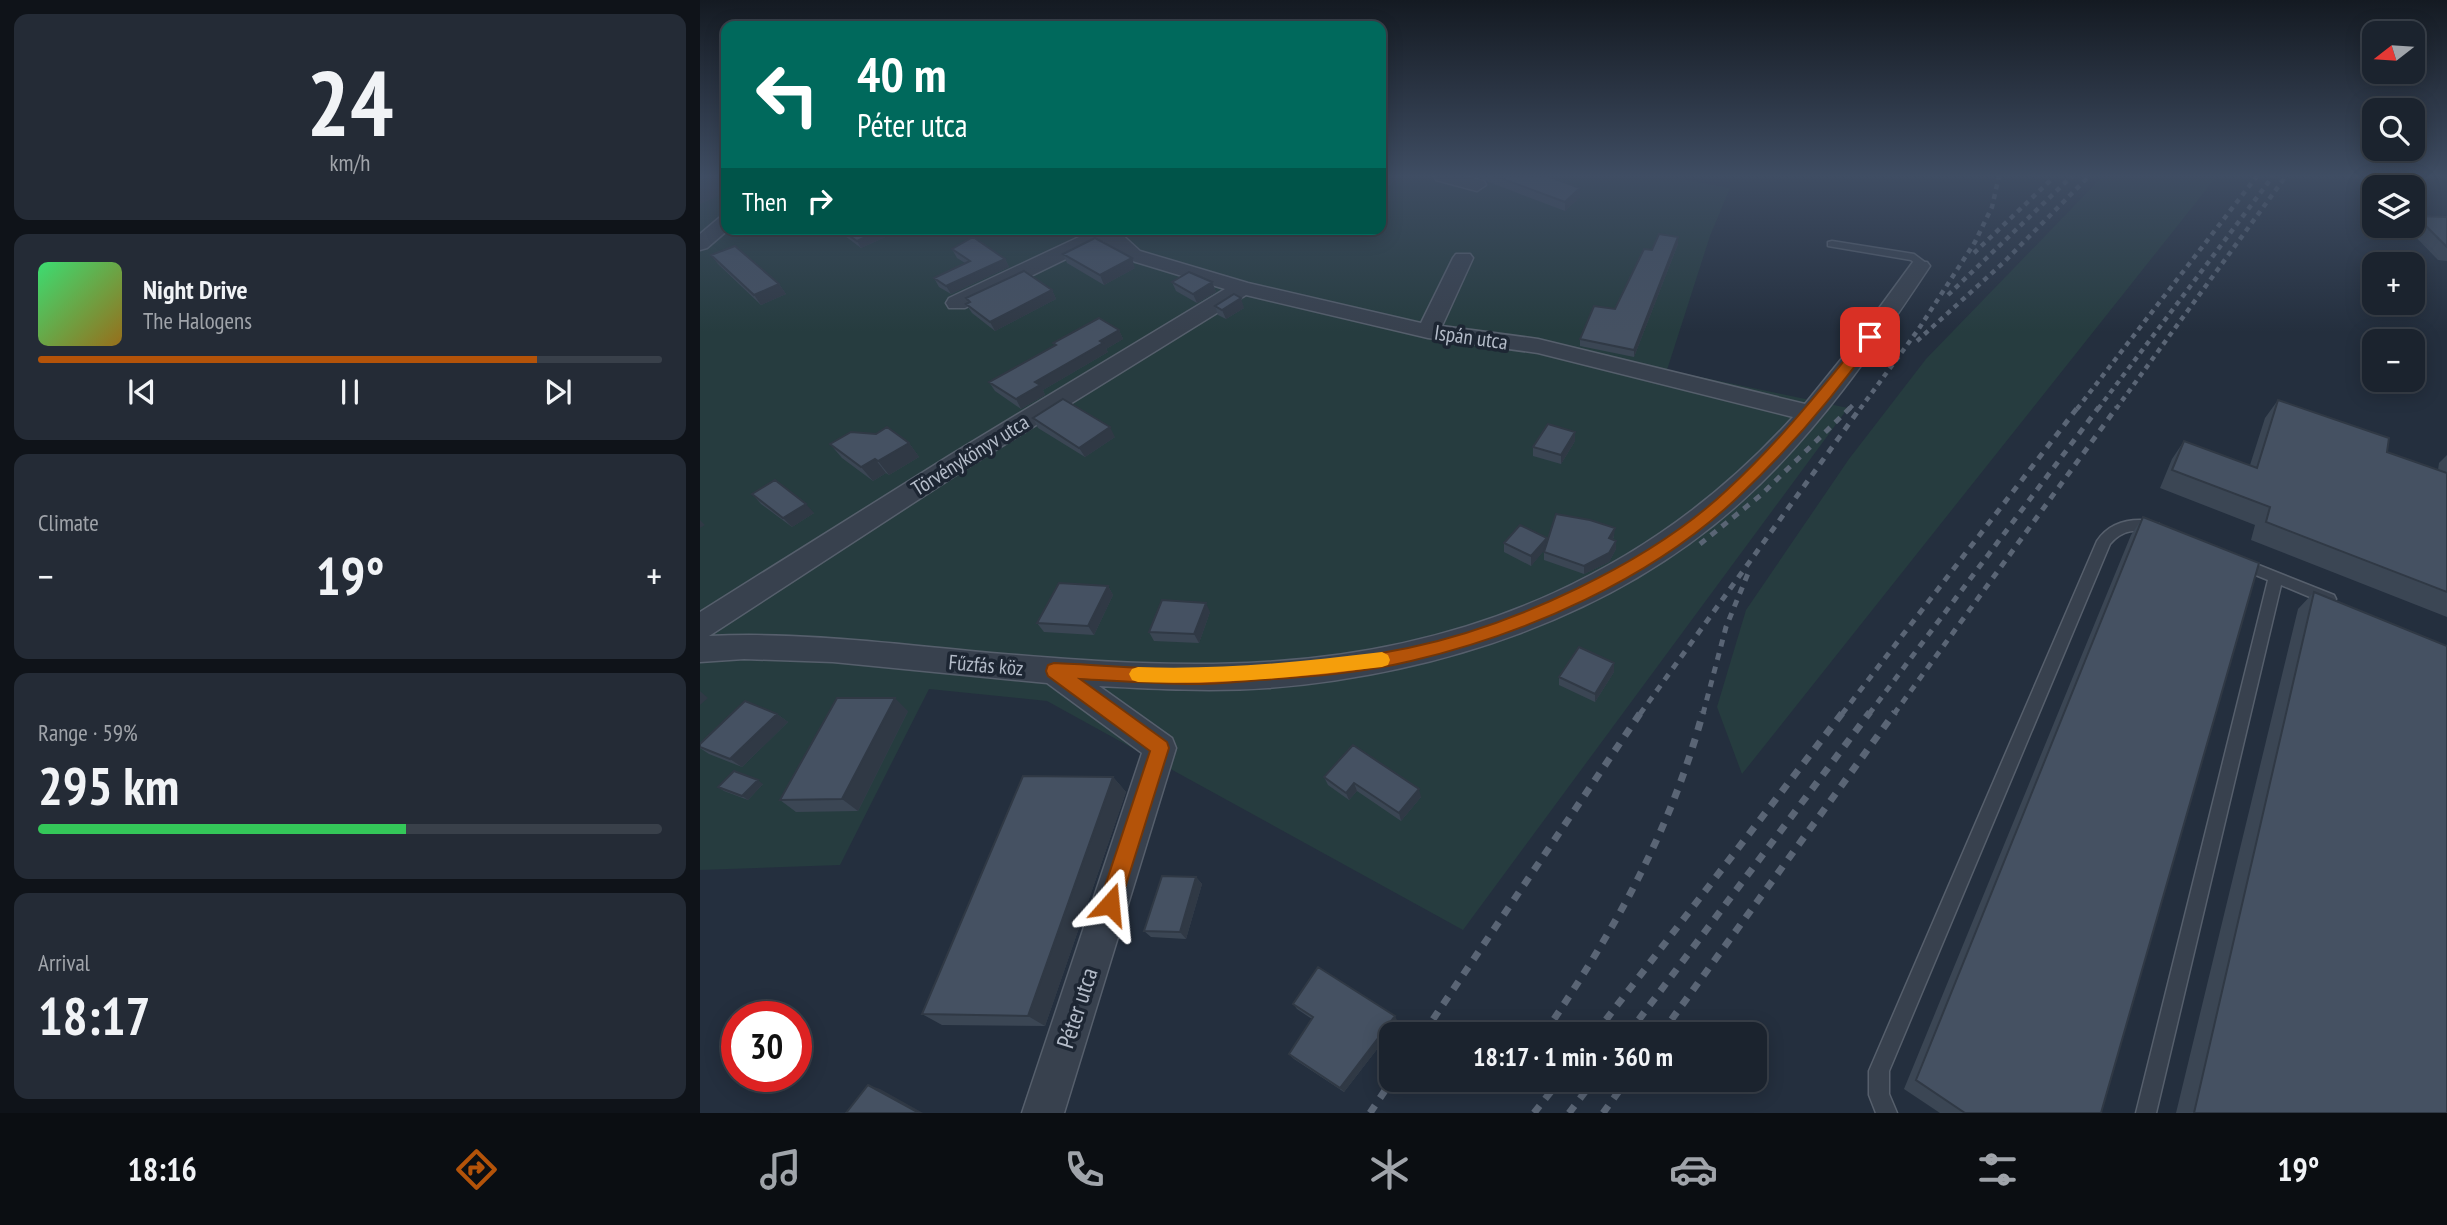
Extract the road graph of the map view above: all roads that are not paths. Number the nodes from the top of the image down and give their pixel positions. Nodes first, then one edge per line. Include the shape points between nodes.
1 (719, 228) edge
2 (1098, 235) edge
3 (1110, 235) edge
4 (700, 244) edge
5 (1832, 244) dead end
6 (1463, 258) dead end
7 (1920, 266) joint
8 (1244, 288) junction
9 (957, 303) dead end
10 (1428, 331) junction
11 (1809, 414) junction
12 (2170, 533) edge
13 (2228, 558) edge
14 (2276, 577) junction
15 (2349, 607) edge
16 (700, 627) edge
17 (700, 649) edge
18 (1054, 671) junction
19 (1043, 1113) edge
20 (1887, 1113) edge
21 (2146, 1113) edge

1 - 4 street
2 - 9 street
3 - 8 street, Ispán utca via 1133,255
5 - 7 lane via 1914,257
6 - 10 street
7 - 11 street, Fűzfás köz
8 - 10 street, Ispán utca
8 - 16 street, Törvénykönyv utca via 961,460
10 - 11 street, Ispán utca via 1538,346
11 - 18 street, Fűzfás köz via 1732,494 1666,546 1587,592 1492,630 1409,655 1306,670 1197,677
12 - 20 lane via 2126,525 2104,541 1878,1071 1879,1095
13 - 14 lane
14 - 15 lane
14 - 21 lane
17 - 18 street, Fűzfás köz via 764,646
18 - 19 street, Péter utca via 1160,748

